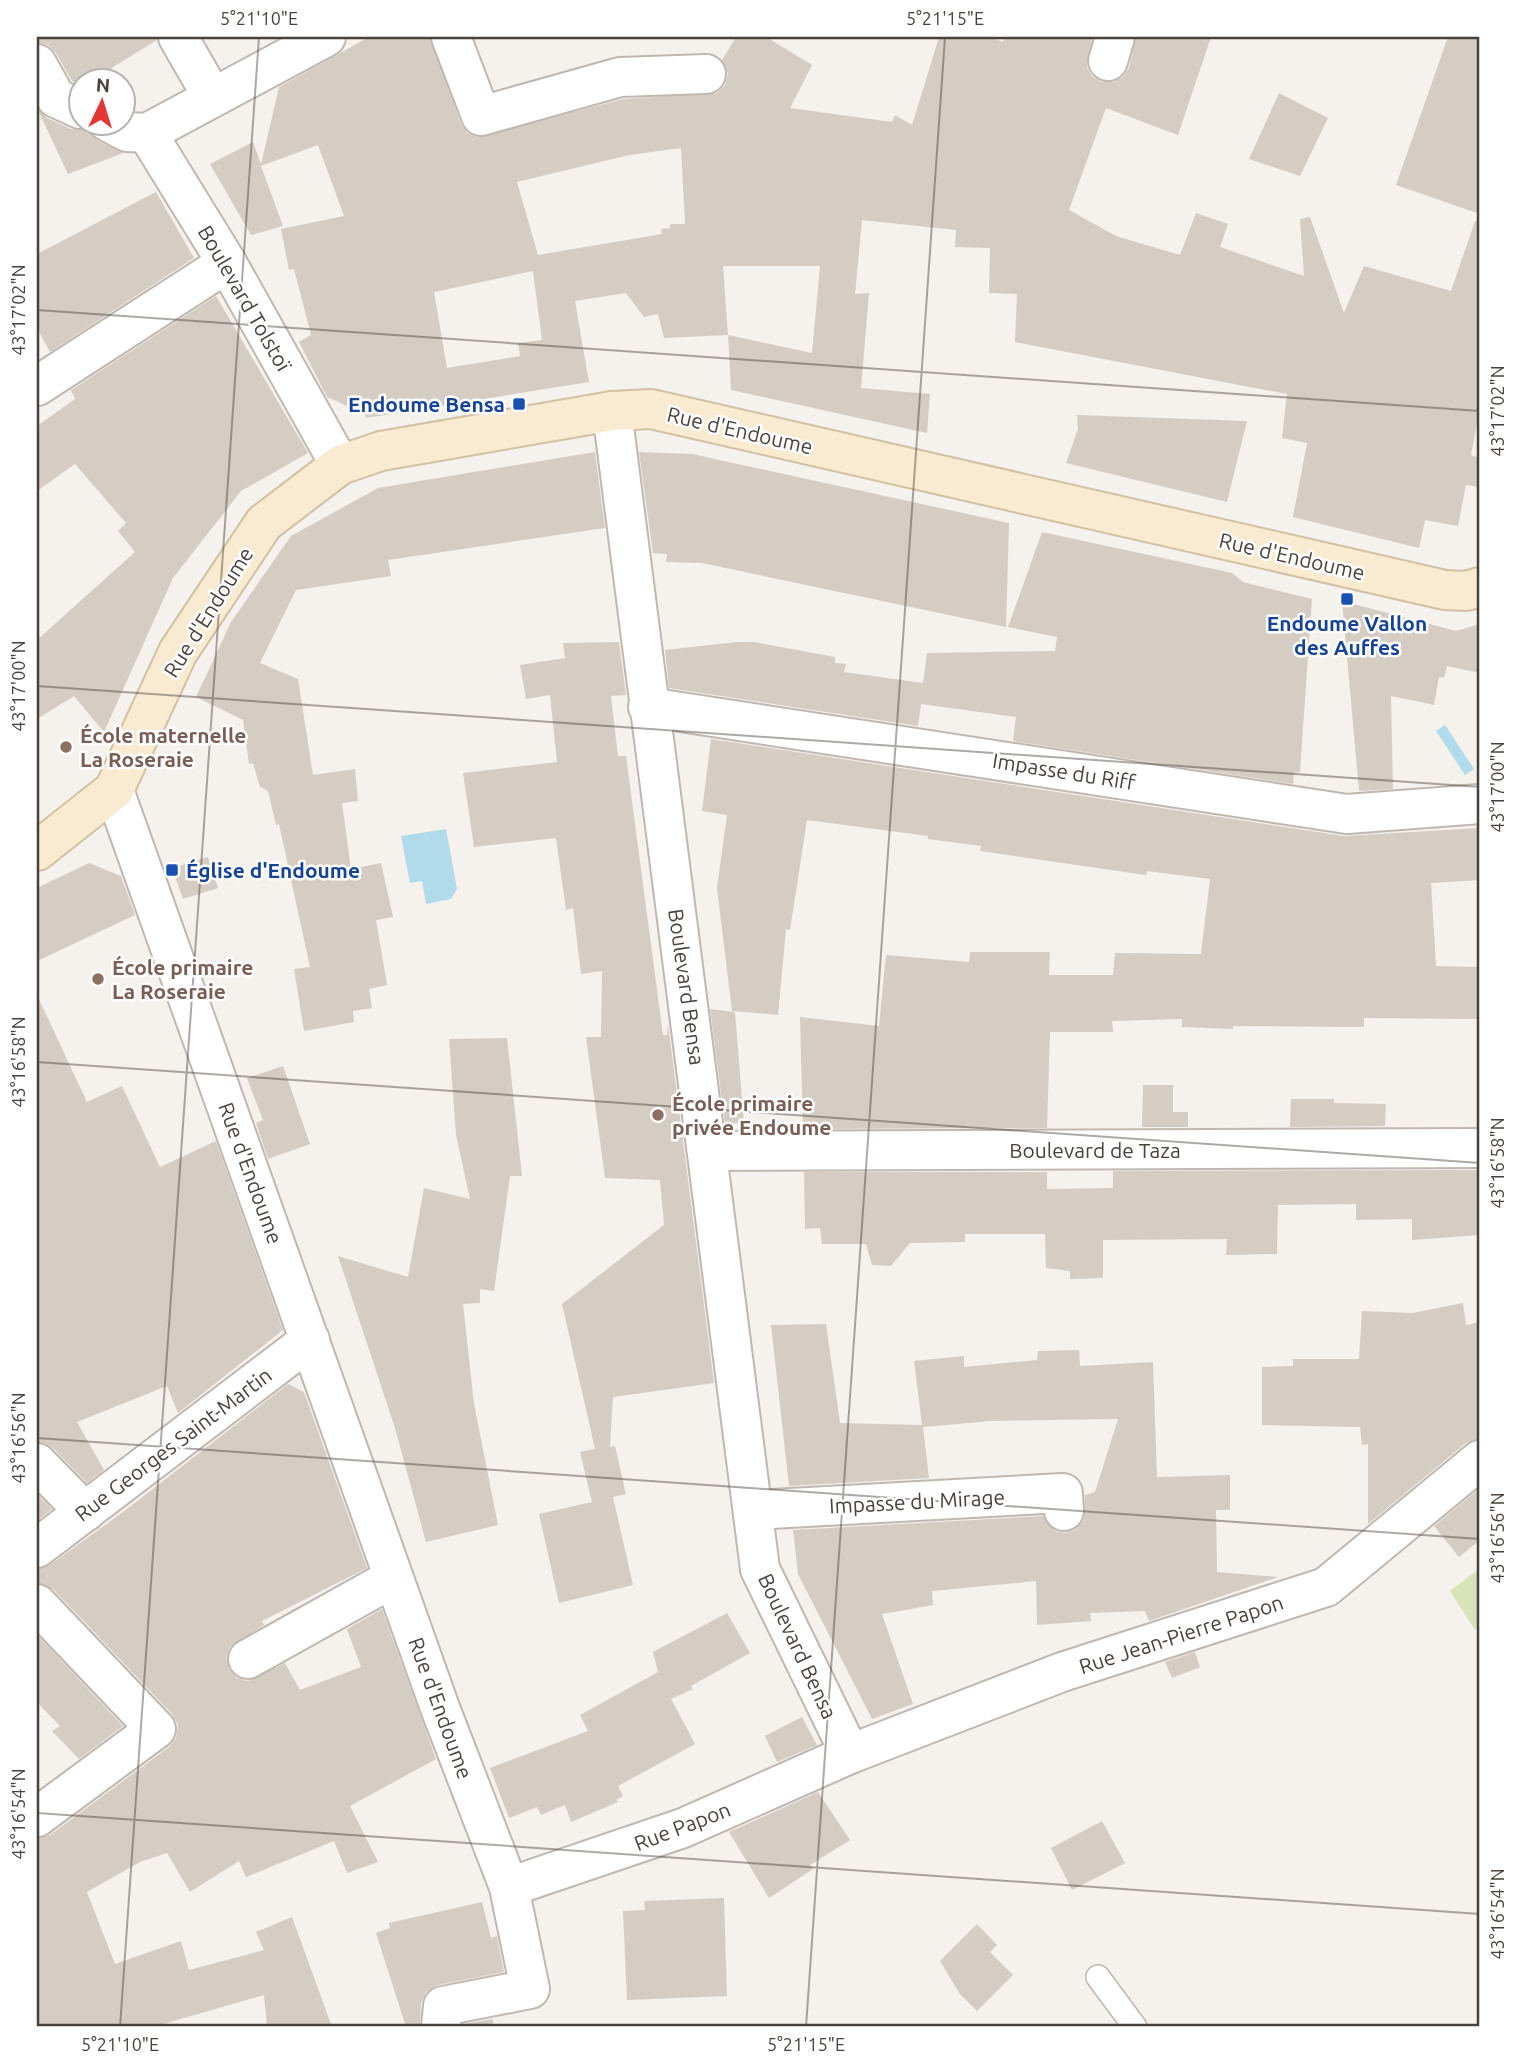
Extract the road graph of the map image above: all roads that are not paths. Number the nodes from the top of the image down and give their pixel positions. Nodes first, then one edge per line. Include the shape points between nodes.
1 (178, 37) edge
2 (326, 37) edge
3 (451, 37) edge
4 (37, 64) edge
5 (706, 74) dead end
6 (212, 96) junction
7 (66, 103) edge
8 (136, 132) edge
9 (147, 132) junction
10 (228, 263) junction
11 (37, 386) edge
12 (612, 411) junction
13 (340, 465) junction
14 (1480, 587) edge
15 (648, 707) junction
16 (114, 790) junction
17 (1480, 804) edge
18 (37, 850) edge
19 (1480, 1148) edge
20 (709, 1151) junction
21 (310, 1340) junction
22 (1480, 1461) edge
23 (37, 1463) edge
24 (753, 1510) junction
25 (1064, 1511) dead end
26 (85, 1512) junction
27 (37, 1548) edge
28 (394, 1578) junction
29 (37, 1604) edge
30 (248, 1659) dead end
31 (850, 1754) junction
32 (37, 1817) edge
33 (509, 1888) junction
34 (1098, 1977) dead end
35 (441, 2027) edge
36 (1135, 2027) edge

1 - 6 street
2 - 6 street
3 - 5 street via 481,116 620,77
4 - 7 street via 56,98
6 - 9 street
8 - 9 street
9 - 10 street, Boulevard Tolstoï
10 - 11 street
10 - 13 street, Boulevard Tolstoï
12 - 13 street, Rue d'Endoume via 370,453
12 - 14 street, Rue d'Endoume via 651,409 1445,590
12 - 15 street, Boulevard Bensa
13 - 16 street, Rue d'Endoume via 264,523 178,652
15 - 17 street, Impasse du Riff via 1347,814
15 - 20 street, Boulevard Bensa
16 - 18 street
16 - 21 street, Rue d'Endoume
19 - 20 street, Boulevard de Taza
20 - 24 street, Boulevard Bensa
21 - 26 street, Rue Georges Saint-Martin
21 - 28 street, Rue d'Endoume
22 - 31 street, Rue Jean-Pierre Papon via 1326,1587 1062,1672
23 - 26 street
24 - 25 street, Impasse du Mirage via 1063,1493
24 - 31 street, Boulevard Bensa via 760,1569
26 - 27 street, Rue Georges Saint-Martin
28 - 30 street
28 - 33 street, Rue d'Endoume
29 - 32 street via 156,1729
31 - 33 street, Rue Papon via 683,1828
33 - 35 street, Rue d'Endoume via 530,1989 443,2006
34 - 36 lane

